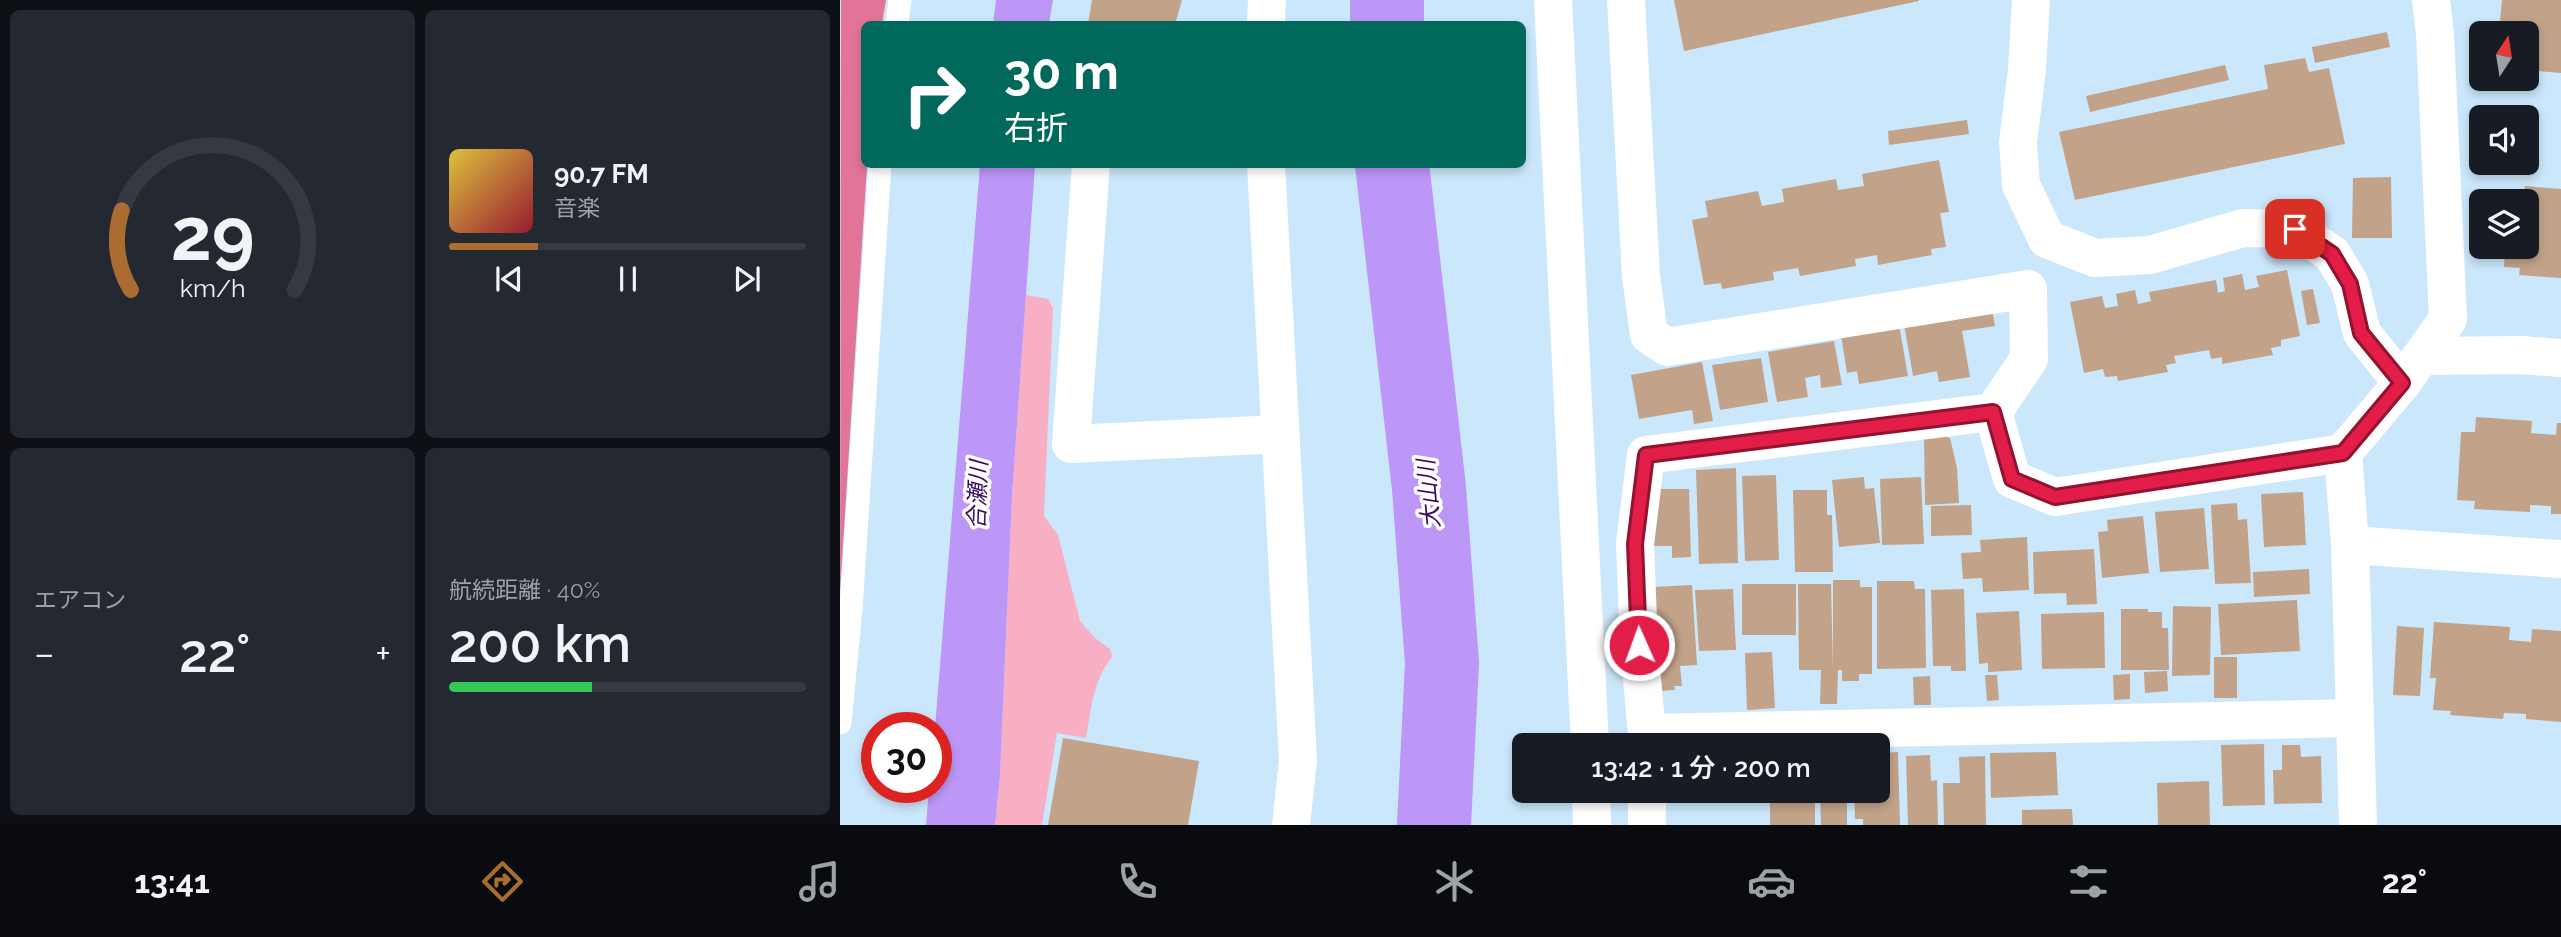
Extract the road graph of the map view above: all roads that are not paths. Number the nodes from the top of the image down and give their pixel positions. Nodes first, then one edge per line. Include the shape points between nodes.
1 (900, 0) edge
2 (1267, 0) edge
3 (1553, 0) edge
4 (1626, 0) edge
5 (2031, 0) edge
6 (2431, 0) edge
7 (897, 21) edge
8 (1266, 21) edge
9 (880, 168) edge
10 (1091, 168) edge
11 (1266, 168) edge
12 (2561, 358) edge
13 (2412, 370) junction
14 (1993, 412) junction
15 (1280, 434) junction
16 (2343, 453) junction
17 (2350, 545) junction
18 (2561, 559) edge
19 (2355, 718) junction
20 (840, 723) edge
21 (1589, 733) edge
22 (1647, 733) edge
23 (1850, 733) edge
24 (1591, 803) edge
25 (1647, 803) edge
26 (1291, 825) edge
27 (1592, 825) edge
28 (1647, 825) edge
29 (2358, 825) edge

1 - 7 lane
2 - 8 street
3 - 21 street
4 - 14 street via 1641,276 1649,335 1667,347 2028,289 2029,359
5 - 13 street via 2018,142 2021,185 2047,239 2095,258 2150,255 2243,228 2295,229 2332,254 2350,284 2361,333
6 - 13 street via 2448,318
9 - 20 lane
10 - 15 street via 1071,444
11 - 15 street
12 - 13 street via 2521,355
13 - 16 street
14 - 16 street via 2012,479 2055,497
14 - 22 street via 1646,455 1635,544
15 - 26 street via 1298,760
16 - 17 street
17 - 18 street
17 - 19 street
19 - 23 street
19 - 29 street
24 - 27 street
25 - 28 street

